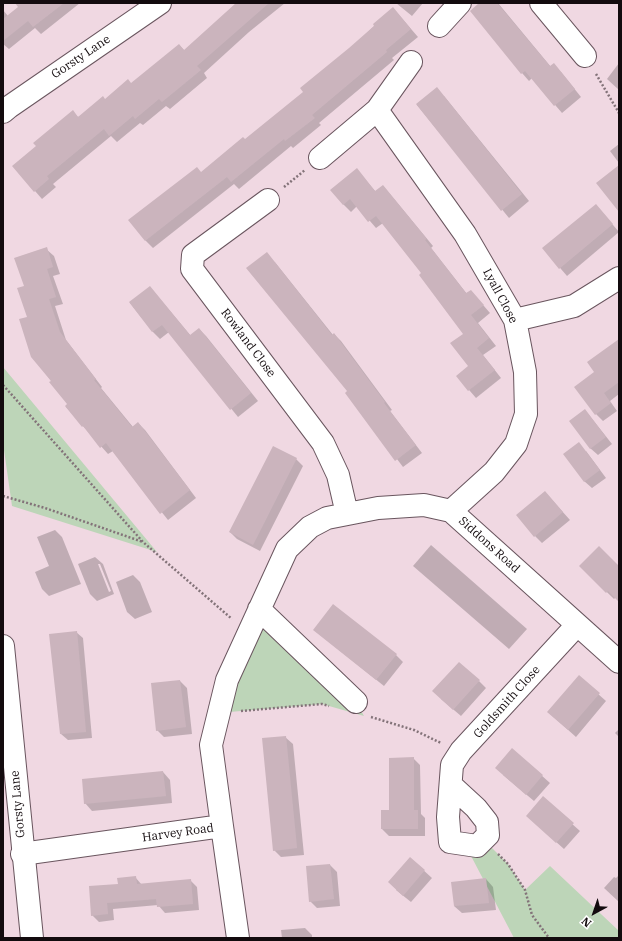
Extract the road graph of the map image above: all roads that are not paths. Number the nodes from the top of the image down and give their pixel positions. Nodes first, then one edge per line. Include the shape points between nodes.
1 (160, 3) edge
2 (460, 3) edge
3 (541, 3) edge
4 (440, 26) dead end
5 (585, 56) road end
6 (411, 62) dead end
7 (5, 106) edge
8 (377, 110) junction
9 (320, 158) road end
10 (268, 200) road end
11 (619, 278) edge
12 (515, 320) junction
13 (451, 511) junction
14 (347, 514) junction
15 (259, 609) junction
16 (577, 625) junction
17 (3, 646) edge
18 (619, 662) edge
19 (5, 681) edge
20 (346, 705) road end
21 (451, 785) junction
22 (222, 826) junction
23 (22, 854) junction
24 (32, 938) edge
25 (238, 938) edge

1 - 7 street, Gorsty Lane
2 - 4 street
3 - 5 street
6 - 8 street
8 - 9 street
8 - 12 street, Lyall Close via 465,234
10 - 14 street, Rowland Close via 193,255 192,269 323,443 338,475
11 - 12 street via 574,306
12 - 13 street, Lyall Close via 525,372 526,414 516,444 494,472
13 - 14 street, Siddons Road via 424,506 378,508
13 - 16 street, Siddons Road
14 - 15 street, Siddons Road via 327,518 310,527 286,548
15 - 20 street
15 - 22 street, Siddons Road via 227,680 211,745
16 - 18 street, Siddons Road
16 - 21 street, Goldsmith Close via 457,756 452,765
17 - 19 street, Gorsty Lane
19 - 23 street, Gorsty Lane
21 - 21 street, Goldsmith Close via 487,822 488,835 477,846 450,842 448,817
22 - 23 street, Harvey Road
22 - 25 street, Harvey Road
23 - 24 street, Gorsty Lane

